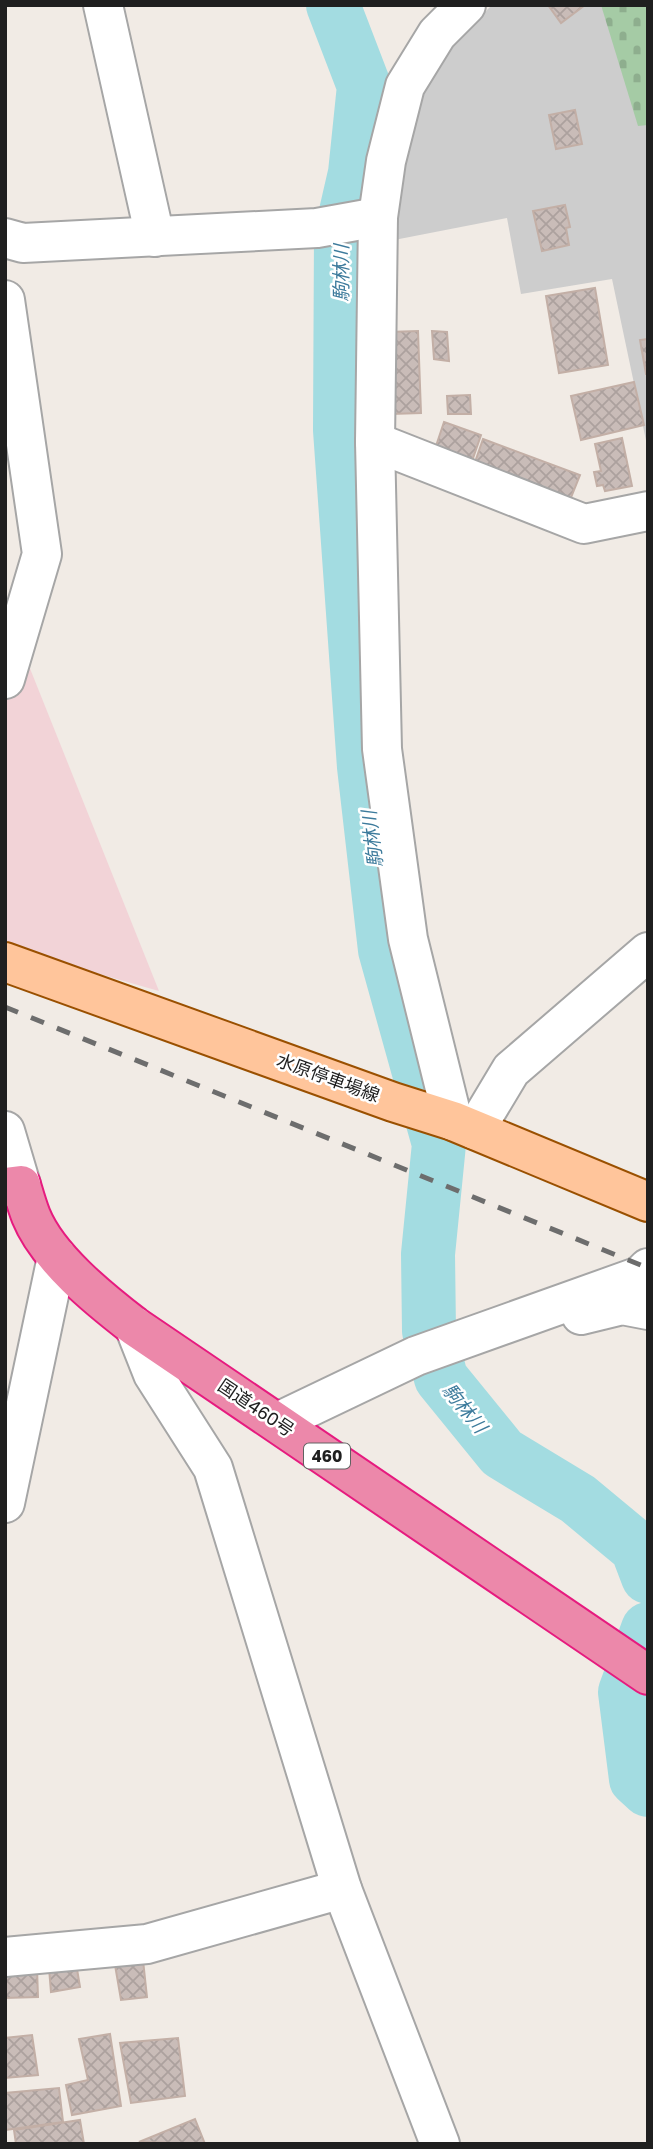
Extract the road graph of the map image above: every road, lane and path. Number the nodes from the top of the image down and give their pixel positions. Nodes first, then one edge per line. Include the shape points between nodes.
1 (103, 5) edge
2 (466, 5) edge
3 (378, 217) junction
4 (155, 237) junction
5 (5, 239) edge
6 (5, 300) edge
7 (376, 442) junction
8 (648, 511) edge
9 (5, 679) edge
10 (648, 952) edge
11 (5, 962) edge
12 (464, 1126) junction
13 (5, 1131) edge
14 (13, 1186) edge
15 (648, 1202) edge
16 (57, 1256) junction
17 (648, 1268) edge
18 (648, 1310) edge
19 (536, 1313) junction
20 (134, 1326) junction
21 (278, 1422) junction
22 (5, 1503) edge
23 (648, 1675) edge
24 (342, 1889) junction
25 (5, 1957) edge
26 (440, 2144) edge

1 - 4 street
2 - 3 street via 437,34 405,86
3 - 4 street via 317,228
3 - 7 street
4 - 5 street via 23,243
6 - 9 street via 42,554
7 - 8 street via 584,524
7 - 12 street via 382,749 408,939
10 - 12 street via 511,1070
11 - 12 main road, 水原停車場線
12 - 15 main road, 水原停車場線
13 - 14 street
14 - 16 highway, 国道460号 / 460
16 - 20 highway, 国道460号 / 460
16 - 22 street
17 - 19 street via 640,1276
18 - 19 street via 622,1305 577,1315
19 - 21 street via 416,1356
20 - 21 highway, 国道460号 / 460
20 - 24 street via 153,1374 214,1468
21 - 23 highway, 国道460号 / 460
24 - 25 street via 147,1944
24 - 26 street

